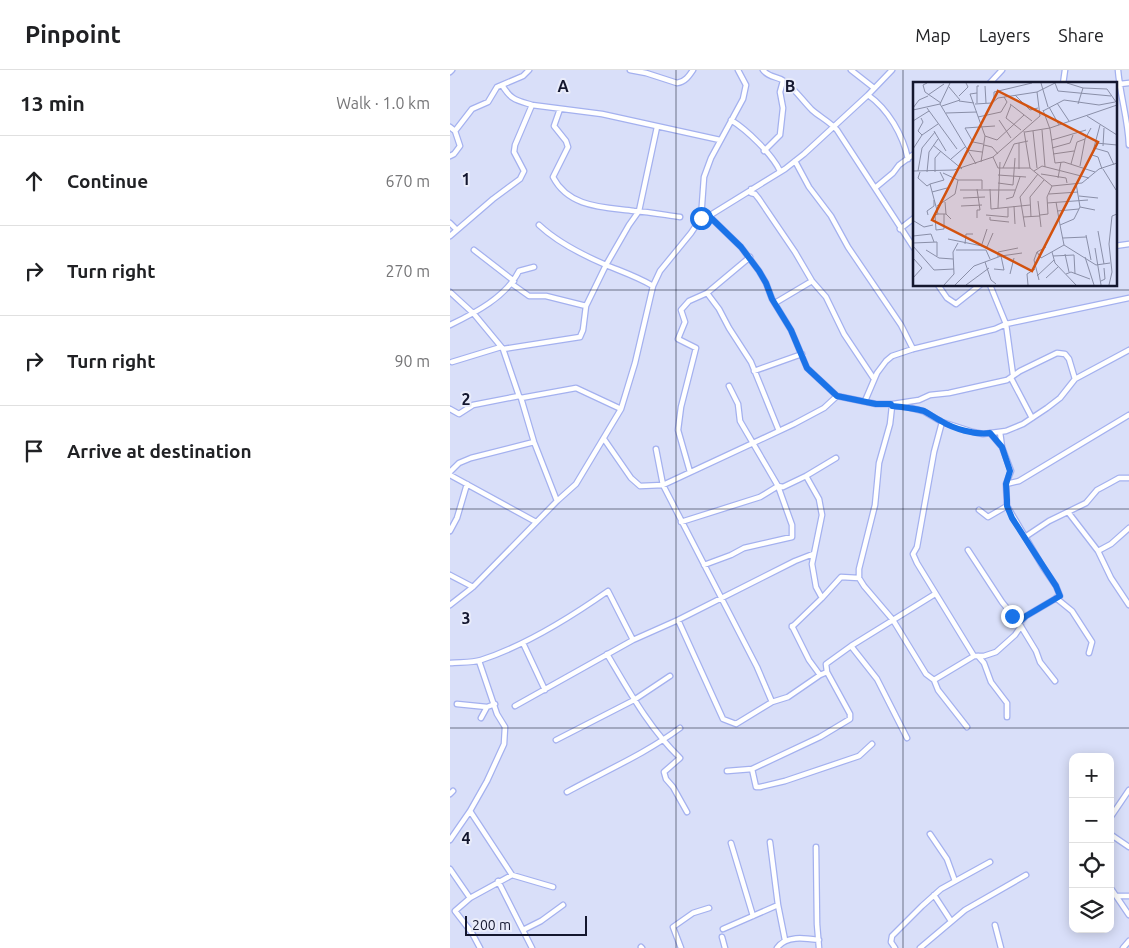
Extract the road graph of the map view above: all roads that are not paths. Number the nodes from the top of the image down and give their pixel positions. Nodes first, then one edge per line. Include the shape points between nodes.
1 (529, 70) edge
2 (630, 70) edge
3 (694, 70) edge
4 (738, 70) edge
5 (764, 70) edge
6 (851, 70) edge
7 (892, 70) edge
8 (1002, 70) edge
9 (1118, 70) edge
10 (638, 71) edge
11 (783, 81) junction
12 (992, 82) edge
13 (1129, 83) edge
14 (1120, 84) junction
15 (502, 85) junction
16 (874, 88) junction
17 (868, 95) junction
18 (532, 105) junction
19 (560, 109) junction
20 (1127, 111) edge
21 (731, 120) junction
22 (450, 127) edge
23 (657, 127) junction
24 (835, 127) junction
25 (455, 131) junction
26 (720, 140) junction
27 (1129, 145) edge
28 (764, 151) junction
29 (450, 156) edge
30 (912, 156) edge
31 (795, 161) junction
32 (780, 170) junction
33 (875, 188) junction
34 (751, 189) junction
35 (639, 211) junction
36 (703, 213) junction
37 (709, 216) junction
38 (680, 217) dead end
39 (913, 219) edge
40 (450, 222) edge
41 (539, 225) dead end
42 (900, 229) junction
43 (457, 230) junction
44 (450, 236) edge
45 (1129, 244) edge
46 (1116, 246) edge
47 (913, 247) edge
48 (474, 250) dead end
49 (750, 257) junction
50 (606, 265) junction
51 (534, 267) dead end
52 (812, 281) junction
53 (513, 282) junction
54 (653, 286) junction
55 (939, 286) edge
56 (979, 286) edge
57 (990, 286) edge
58 (450, 292) edge
59 (707, 293) junction
60 (1129, 298) edge
61 (775, 303) junction
62 (586, 306) junction
63 (474, 314) junction
64 (1006, 324) junction
65 (450, 325) edge
66 (502, 348) junction
67 (913, 349) junction
68 (1127, 352) edge
69 (802, 354) junction
70 (452, 362) dead end
71 (754, 371) junction
72 (1012, 376) junction
73 (874, 379) junction
74 (1074, 379) junction
75 (729, 386) dead end
76 (837, 396) junction
77 (520, 397) junction
78 (865, 401) junction
79 (892, 405) junction
80 (450, 409) edge
81 (621, 409) junction
82 (1129, 415) edge
83 (1032, 418) junction
84 (942, 422) junction
85 (778, 431) junction
86 (1000, 432) junction
87 (990, 433) junction
88 (604, 438) junction
89 (534, 442) junction
90 (754, 444) junction
91 (1002, 447) junction
92 (656, 449) dead end
93 (836, 458) dead end
94 (690, 472) junction
95 (450, 474) edge
96 (806, 476) junction
97 (1129, 478) edge
98 (466, 484) junction
99 (1006, 484) junction
100 (663, 485) junction
101 (778, 486) junction
102 (556, 500) junction
103 (1007, 506) junction
104 (979, 510) dead end
105 (1068, 512) junction
106 (536, 522) junction
107 (681, 522) junction
108 (1129, 528) edge
109 (450, 532) edge
110 (1025, 537) junction
111 (968, 550) dead end
112 (1098, 551) junction
113 (813, 554) junction
114 (704, 565) junction
115 (450, 575) edge
116 (859, 578) junction
117 (473, 587) junction
118 (935, 594) junction
119 (720, 597) junction
120 (822, 598) junction
121 (1056, 598) junction
122 (1129, 605) edge
123 (450, 606) edge
124 (678, 620) junction
125 (893, 620) junction
126 (1020, 624) junction
127 (633, 640) junction
128 (523, 643) junction
129 (851, 646) junction
130 (1089, 653) dead end
131 (607, 654) junction
132 (976, 656) junction
133 (984, 656) junction
134 (479, 660) junction
135 (450, 663) edge
136 (984, 663) junction
137 (827, 672) junction
138 (820, 675) junction
139 (670, 676) dead end
140 (934, 680) junction
141 (1055, 682) dead end
142 (546, 690) junction
143 (634, 700) junction
144 (772, 702) junction
145 (458, 704) dead end
146 (495, 704) junction
147 (515, 706) dead end
148 (487, 707) junction
149 (1006, 717) dead end
150 (481, 718) dead end
151 (967, 727) dead end
152 (680, 728) dead end
153 (906, 738) dead end
154 (556, 740) dead end
155 (662, 741) junction
156 (872, 744) dead end
157 (752, 769) junction
158 (727, 771) dead end
159 (1129, 790) edge
160 (567, 792) dead end
161 (470, 811) junction
162 (687, 812) dead end
163 (1114, 812) edge
164 (930, 834) dead end
165 (1114, 837) edge
166 (450, 840) edge
167 (770, 842) dead end
168 (731, 843) dead end
169 (816, 847) dead end
170 (1129, 847) edge
171 (990, 862) dead end
172 (450, 869) edge
173 (512, 874) junction
174 (1026, 875) dead end
175 (498, 881) junction
176 (955, 881) junction
177 (552, 887) dead end
178 (1111, 888) edge
179 (934, 895) junction
180 (1117, 896) junction
181 (1129, 896) edge
182 (470, 898) junction
183 (562, 905) dead end
184 (778, 905) junction
185 (450, 907) edge
186 (709, 908) dead end
187 (455, 911) junction
188 (1129, 915) edge
189 (753, 916) junction
190 (951, 921) junction
191 (995, 925) dead end
192 (523, 930) junction
193 (723, 930) dead end
194 (722, 937) dead end
195 (785, 940) junction
196 (819, 940) junction
197 (1129, 941) edge
198 (480, 948) edge
199 (532, 948) edge
200 (680, 948) edge
201 (725, 948) edge
202 (777, 948) edge
203 (819, 948) edge
204 (895, 948) edge
205 (920, 948) edge
206 (1001, 948) edge
207 (1124, 948) edge

1 - 15 street
2 - 10 street
3 - 10 street via 677,84
4 - 21 street via 746,92
5 - 11 street via 771,77
6 - 16 street
7 - 16 street
8 - 12 street
9 - 14 street
11 - 24 street via 813,111
11 - 28 street via 780,135
13 - 14 street
14 - 20 street
15 - 18 street via 513,100
15 - 25 street via 497,87 488,102 472,110
16 - 17 street
17 - 24 street
17 - 30 street via 885,110
18 - 19 street
18 - 43 street via 515,145 514,152 524,171 520,179
19 - 23 street via 602,114
19 - 35 street via 554,126 568,147 554,173 556,183 566,195 588,206
20 - 27 street
21 - 26 street
21 - 28 street via 743,127
22 - 25 street
23 - 26 street
23 - 35 street
24 - 31 street
24 - 33 street
25 - 29 street via 460,146
26 - 36 street via 704,177
28 - 32 street
30 - 33 street
31 - 32 street
31 - 67 street via 901,325
32 - 34 street
33 - 42 street
34 - 37 street
34 - 52 street
35 - 38 street
35 - 50 street
36 - 37 street
36 - 54 street via 660,271
37 - 49 street
39 - 42 street
40 - 43 street
41 - 50 street via 549,235
42 - 47 street
43 - 44 street
45 - 46 street
48 - 53 street
49 - 59 street
49 - 61 street
50 - 54 street
50 - 62 street
51 - 53 street via 519,271
52 - 61 street
52 - 73 street via 826,298 844,334
53 - 62 street via 529,296 546,296
53 - 63 street
54 - 81 street
55 - 56 street via 956,304
57 - 64 street
58 - 63 street
59 - 71 street
59 - 94 street via 689,301 681,310 685,322 678,340 696,348 678,430
60 - 64 street
61 - 69 street
62 - 66 street via 580,337
63 - 65 street
63 - 66 street
64 - 67 street
64 - 72 street
66 - 70 street
66 - 77 street
67 - 73 street via 889,358
68 - 74 street
69 - 71 street
69 - 76 street via 807,368
71 - 85 street
72 - 74 street via 1058,353 1069,359
72 - 79 street via 988,385
72 - 83 street
73 - 78 street
74 - 83 street via 1060,398
75 - 90 street via 738,404 740,421
76 - 78 street
76 - 85 street via 824,408
77 - 80 street via 474,405 459,414
77 - 81 street via 576,388
77 - 89 street
78 - 79 street
79 - 84 street via 923,411
79 - 116 street
81 - 88 street
82 - 99 street via 1015,483
83 - 86 street
84 - 87 street via 973,432
84 - 118 street via 913,554
85 - 90 street
86 - 87 street
86 - 91 street
87 - 91 street
88 - 100 street via 640,486
88 - 102 street via 576,484
89 - 95 street via 471,458 459,463
89 - 102 street
90 - 94 street
90 - 101 street
91 - 99 street via 1010,471
92 - 100 street
93 - 96 street
94 - 100 street
95 - 98 street
96 - 101 street via 783,487
96 - 113 street via 819,499 822,515
97 - 105 street via 1119,478 1097,490 1086,503
98 - 106 street
98 - 109 street
99 - 103 street
100 - 107 street
101 - 107 street via 760,497
101 - 114 street via 792,525 792,537 744,548
102 - 106 street
103 - 104 street via 988,517
103 - 110 street
105 - 110 street
105 - 112 street
106 - 117 street
107 - 114 street
108 - 112 street
110 - 121 street via 1056,586 1060,596
111 - 126 street
112 - 122 street
113 - 119 street
113 - 120 street via 816,587
114 - 119 street
115 - 117 street
116 - 120 street via 841,577
116 - 125 street
117 - 123 street
118 - 125 street
118 - 132 street
119 - 124 street
119 - 144 street
120 - 138 street via 792,626
121 - 126 street via 1026,616
121 - 130 street via 1072,611 1092,642
124 - 127 street
124 - 144 street via 723,719 736,724
125 - 129 street
125 - 140 street via 926,674
126 - 133 street via 1015,635 1000,649
126 - 141 street via 1040,662
127 - 128 street via 608,591
127 - 131 street
128 - 134 street
128 - 142 street
129 - 137 street via 826,664
129 - 153 street via 878,679
131 - 142 street
131 - 143 street
132 - 133 street
132 - 136 street
132 - 140 street
133 - 136 street
134 - 135 street
134 - 146 street
136 - 149 street via 989,678 1007,704
137 - 138 street
137 - 157 street via 850,719
138 - 144 street via 788,697
139 - 143 street
140 - 151 street
142 - 147 street
143 - 154 street
143 - 155 street
145 - 148 street
146 - 148 street
146 - 161 street via 505,727 504,744
148 - 150 street
152 - 155 street
155 - 160 street
155 - 162 street via 680,758 664,772
156 - 157 street via 859,756 760,787 756,787
157 - 158 street
159 - 163 street
161 - 166 street
161 - 173 street
164 - 176 street
165 - 170 street
167 - 184 street
168 - 189 street
169 - 196 street
171 - 176 street
172 - 182 street
173 - 175 street
173 - 177 street
174 - 190 street
175 - 182 street
175 - 192 street
176 - 179 street
178 - 180 street
179 - 190 street
179 - 204 street via 892,936 890,939
180 - 181 street
180 - 188 street
182 - 187 street
183 - 192 street
184 - 189 street
184 - 195 street
185 - 187 street
186 - 200 street via 673,927
187 - 198 street
189 - 193 street
190 - 205 street
191 - 206 street
192 - 199 street
194 - 201 street
195 - 196 street
195 - 202 street
196 - 203 street
197 - 207 street

